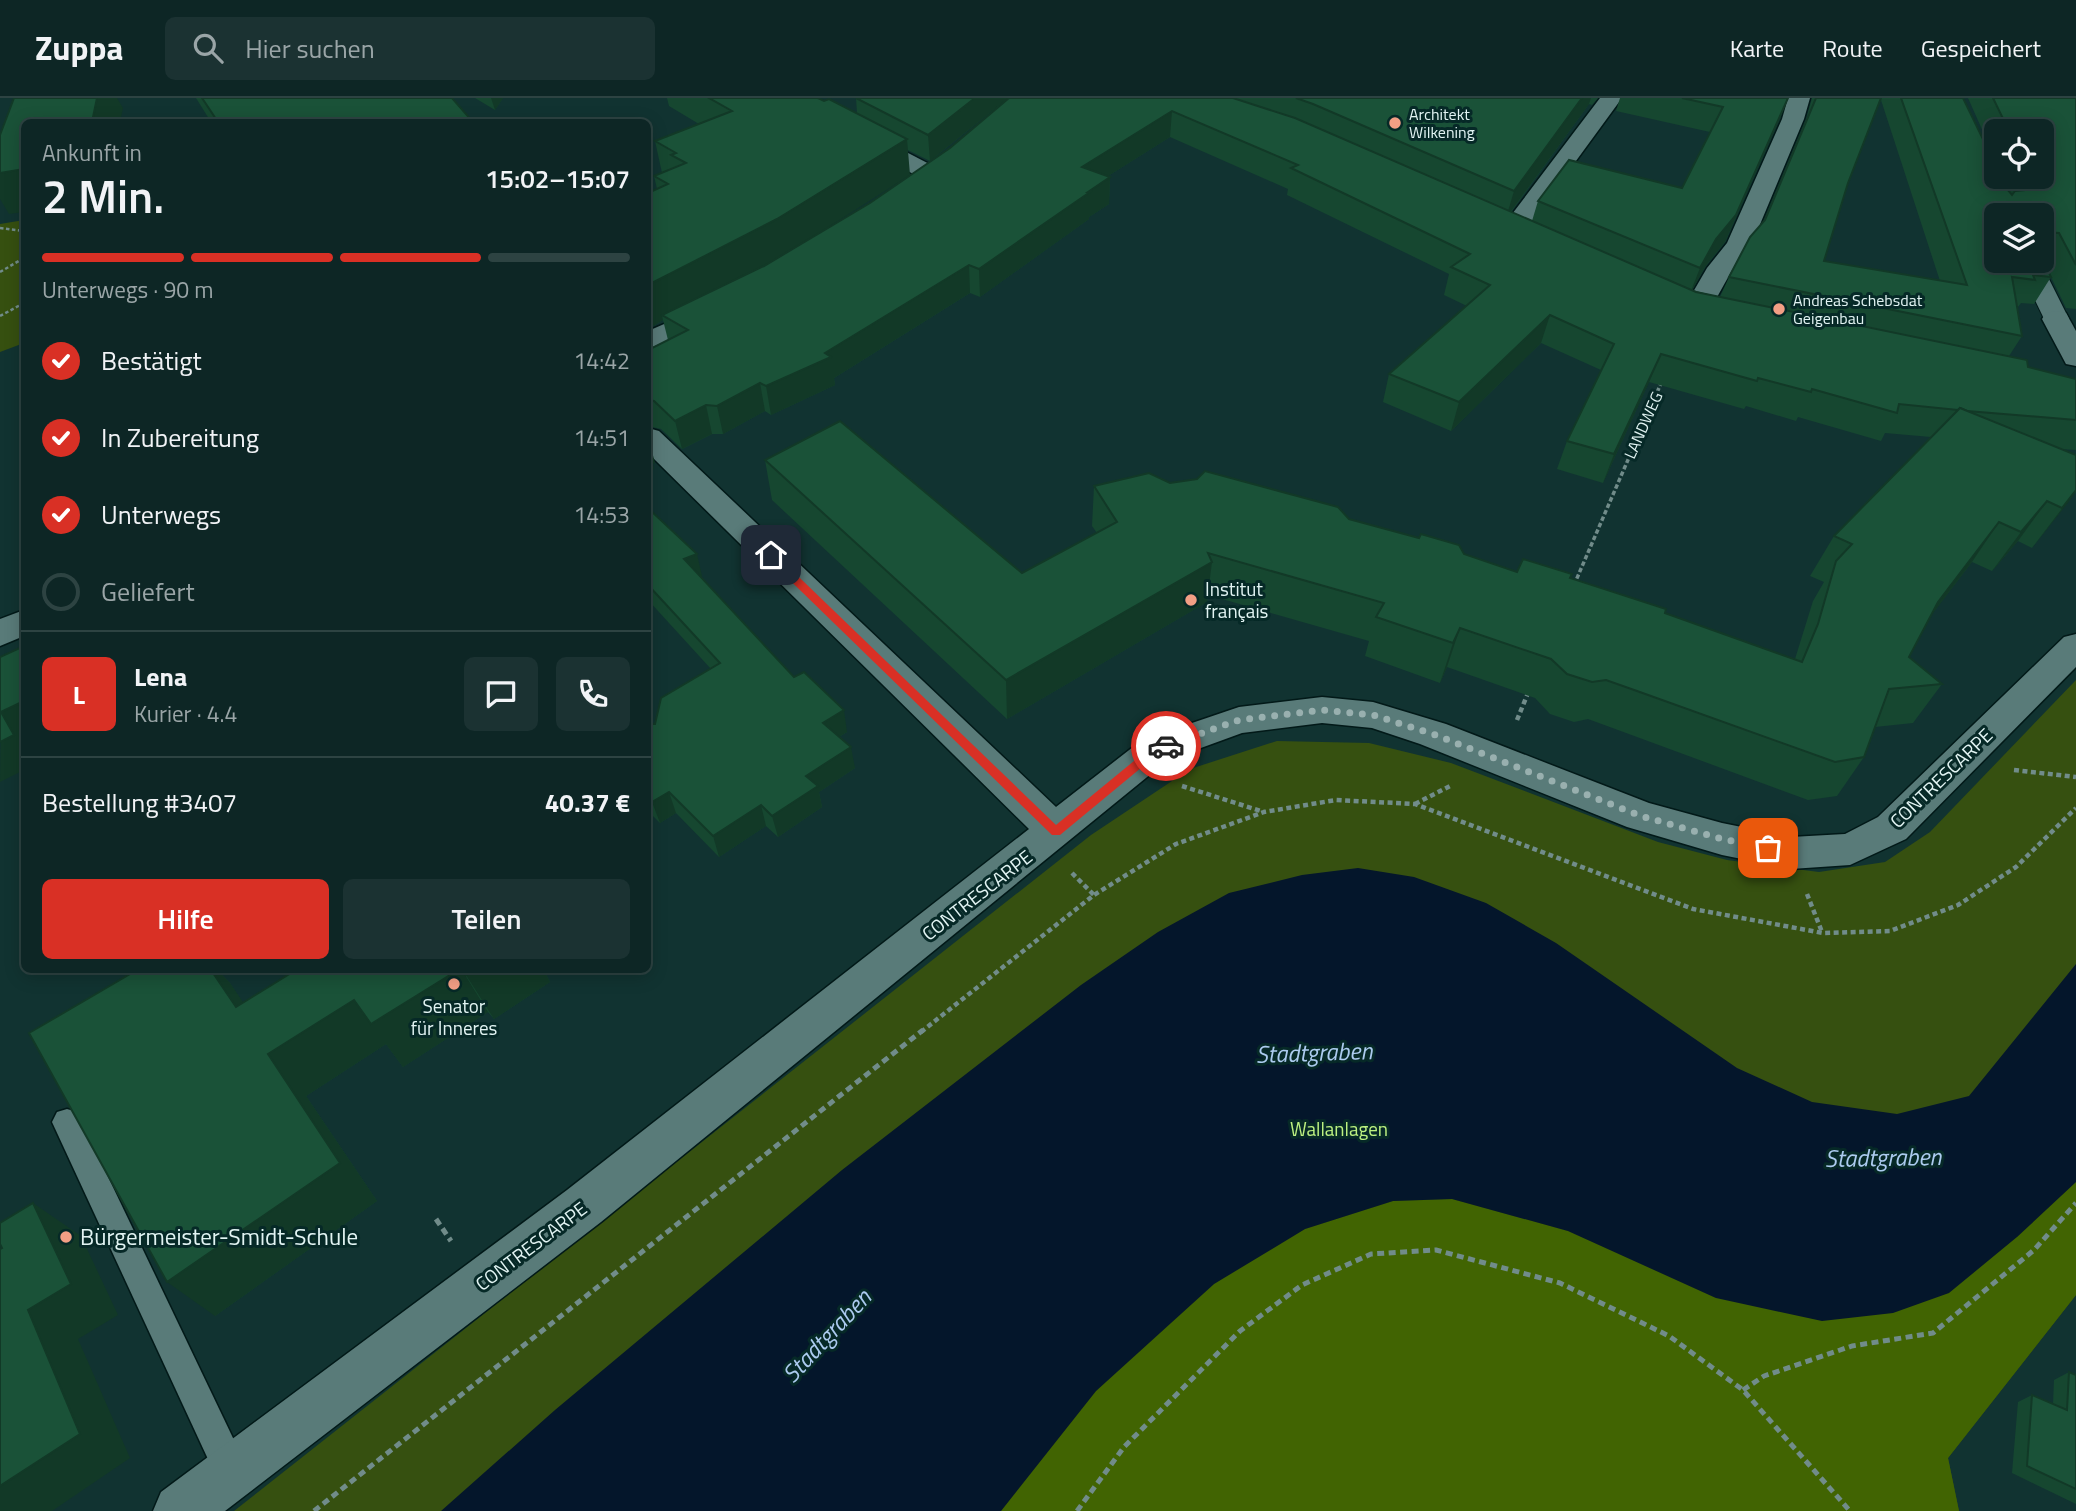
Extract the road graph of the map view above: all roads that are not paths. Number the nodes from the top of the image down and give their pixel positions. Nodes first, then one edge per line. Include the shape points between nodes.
1 (785, 98) edge
2 (1611, 98) edge
3 (1799, 98) edge
4 (952, 157) edge
5 (1513, 232) edge
6 (2034, 273) edge
7 (741, 296) edge
8 (1671, 300) edge
9 (1696, 311) junction
10 (1728, 319) edge
11 (2068, 337) edge
12 (651, 340) edge
13 (651, 440) edge
14 (21, 624) edge
15 (0, 634) edge
16 (2076, 646) edge
17 (1056, 831) junction
18 (67, 1122) edge
19 (232, 1474) junction
20 (180, 1511) edge

1 - 4 street via 922,181
2 - 5 street
3 - 9 street via 1738,246 1728,254
6 - 11 street
7 - 12 street
8 - 9 street
9 - 10 street
13 - 17 street
14 - 15 street
16 - 17 street, CONTRESCARPE via 1892,828 1850,849 1791,853 1722,839 1641,816 1433,734 1373,715 1322,710 1239,720 1155,750
17 - 19 street, CONTRESCARPE via 584,1206
18 - 19 lane
19 - 20 street, CONTRESCARPE

